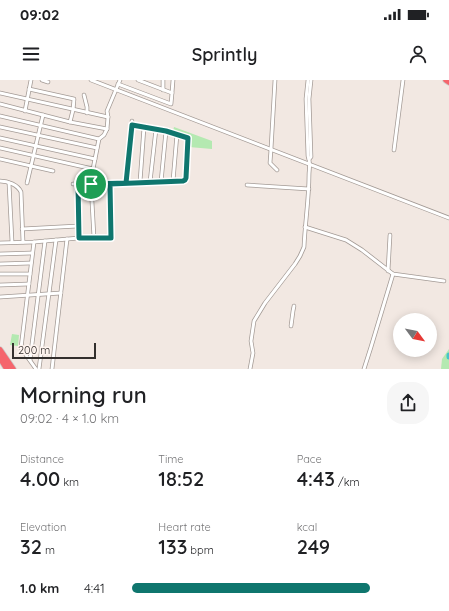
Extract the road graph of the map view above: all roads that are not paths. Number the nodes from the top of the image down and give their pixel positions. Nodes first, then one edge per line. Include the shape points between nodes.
1 (31, 80) edge
2 (42, 80) edge
3 (91, 80) edge
4 (107, 80) edge
5 (120, 80) edge
6 (138, 80) edge
7 (152, 80) edge
8 (163, 80) edge
9 (173, 80) edge
10 (275, 80) edge
11 (309, 80) edge
12 (403, 80) edge
13 (446, 80) edge
14 (143, 81) edge
15 (48, 82) dead end
16 (449, 82) edge
17 (118, 84) junction
18 (105, 85) junction
19 (152, 86) junction
20 (29, 89) junction
21 (116, 90) junction
22 (163, 90) junction
23 (0, 93) edge
24 (172, 94) junction
25 (84, 95) dead end
26 (27, 99) junction
27 (0, 104) edge
28 (73, 110) junction
29 (26, 111) junction
30 (87, 113) junction
31 (43, 115) junction
32 (0, 116) edge
33 (108, 118) junction
34 (70, 122) junction
35 (40, 125) junction
36 (0, 127) edge
37 (144, 127) junction
38 (107, 129) junction
39 (156, 129) junction
40 (166, 131) junction
41 (177, 134) junction
42 (38, 135) junction
43 (0, 138) edge
44 (99, 139) junction
45 (36, 146) junction
46 (0, 148) edge
47 (97, 148) junction
48 (272, 149) junction
49 (394, 150) dead end
50 (34, 156) junction
51 (0, 159) edge
52 (95, 159) junction
53 (310, 165) junction
54 (31, 166) junction
55 (93, 169) junction
56 (277, 170) dead end
57 (53, 171) dead end
58 (0, 181) edge
59 (173, 181) junction
60 (140, 182) junction
61 (150, 182) junction
62 (161, 182) junction
63 (9, 183) junction
64 (27, 183) dead end
65 (126, 183) junction
66 (73, 184) dead end
67 (78, 184) junction
68 (91, 184) junction
69 (110, 184) junction
70 (247, 185) dead end
71 (309, 189) junction
72 (449, 218) edge
73 (78, 226) junction
74 (305, 227) junction
75 (22, 229) junction
76 (390, 234) dead end
77 (79, 238) junction
78 (94, 238) junction
79 (67, 239) junction
80 (56, 240) junction
81 (45, 241) junction
82 (0, 242) edge
83 (12, 242) junction
84 (23, 242) junction
85 (34, 242) junction
86 (32, 253) junction
87 (0, 254) edge
88 (31, 263) junction
89 (0, 264) edge
90 (388, 271) junction
91 (0, 274) edge
92 (30, 274) junction
93 (393, 274) junction
94 (444, 281) dead end
95 (29, 284) junction
96 (0, 285) edge
97 (61, 293) junction
98 (38, 294) junction
99 (49, 294) junction
100 (27, 295) junction
101 (0, 297) edge
102 (294, 306) dead end
103 (291, 326) dead end
104 (0, 350) edge
105 (0, 358) edge
106 (30, 361) junction
107 (8, 369) edge
108 (13, 369) edge
109 (36, 369) edge
110 (39, 369) edge
111 (52, 369) edge
112 (250, 369) edge
113 (364, 369) edge

1 - 20 street
2 - 15 street
3 - 18 street
4 - 18 street
5 - 17 street
6 - 14 street
7 - 19 street
8 - 22 street
9 - 24 street
10 - 48 street
11 - 53 street via 306,99
12 - 49 street
13 - 16 highway
14 - 19 street
17 - 21 street
17 - 24 street via 171,104
18 - 21 street
19 - 22 street
20 - 26 street
20 - 28 street via 74,99
21 - 33 street via 107,111
21 - 48 street
22 - 24 street
23 - 26 street
25 - 30 street
26 - 28 street
26 - 29 street
27 - 29 street
28 - 30 street
28 - 34 street
29 - 31 street
30 - 33 street
31 - 34 street
31 - 35 street
32 - 35 street
33 - 38 street
34 - 38 street
35 - 42 street
35 - 44 street
36 - 42 street
37 - 39 street
37 - 60 street
37 - 65 street via 132,123
38 - 44 street
39 - 40 street
39 - 61 street
40 - 41 street
40 - 62 street
41 - 59 street
41 - 59 street via 188,138 186,178 183,181
42 - 45 street
42 - 47 street
43 - 45 street
44 - 47 street
45 - 50 street
45 - 52 street
46 - 50 street
47 - 52 street
48 - 53 street
48 - 56 street via 270,163
50 - 54 street
50 - 55 street
51 - 54 street
52 - 55 street
53 - 71 street
53 - 72 street
54 - 57 street
54 - 64 street
55 - 68 street
58 - 63 street
59 - 62 street
60 - 61 street
60 - 65 street
61 - 62 street
63 - 75 street via 21,192
63 - 83 street
65 - 69 street
66 - 67 street
67 - 68 street
67 - 73 street
68 - 69 street
68 - 78 street
69 - 78 street via 111,238
70 - 71 street
71 - 74 street
73 - 75 street
73 - 77 street
74 - 90 street via 346,240
74 - 112 street via 304,247 300,256 264,303 254,321
75 - 84 street
76 - 90 street
77 - 78 street
77 - 79 street
79 - 80 street
79 - 97 street
80 - 81 street
80 - 99 street
81 - 85 street
81 - 98 street
82 - 83 street
83 - 84 street
84 - 85 street
85 - 86 street
86 - 87 street
86 - 88 street
88 - 89 street
88 - 92 street
90 - 93 street
91 - 92 street
92 - 95 street
93 - 94 street
93 - 113 street
95 - 96 street
95 - 100 street
97 - 99 street
97 - 111 street
98 - 99 street
98 - 100 street
98 - 106 street
99 - 110 street
100 - 101 street
100 - 106 street via 21,348
102 - 103 street
104 - 108 highway
105 - 107 highway
106 - 109 street

